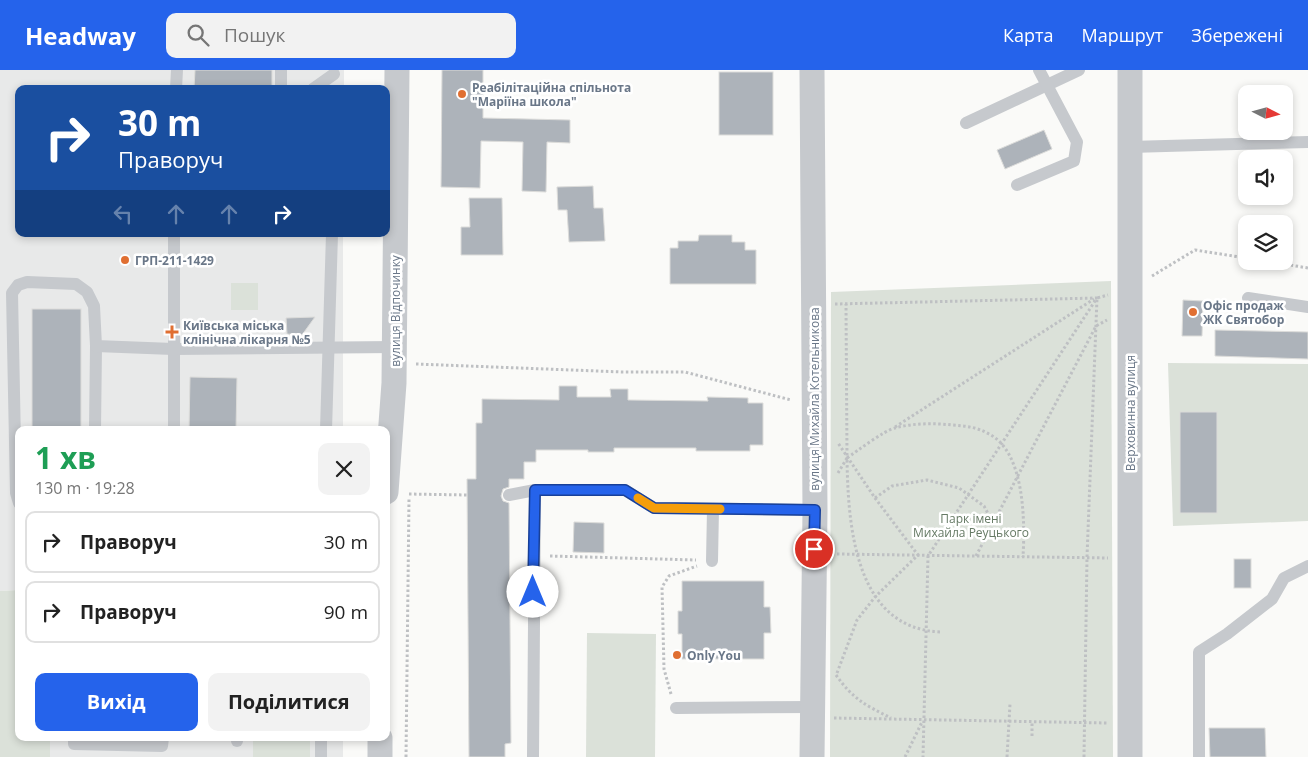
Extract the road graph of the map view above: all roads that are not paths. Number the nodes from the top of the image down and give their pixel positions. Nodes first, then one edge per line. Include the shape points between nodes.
1 (177, 70) edge
2 (281, 70) edge
3 (397, 70) edge
4 (812, 70) edge
5 (1039, 70) edge
6 (1080, 70) edge
7 (1130, 70) edge
8 (334, 72) edge
9 (176, 85) edge
10 (281, 85) edge
11 (318, 85) edge
12 (334, 85) edge
13 (1047, 85) junction
14 (966, 123) dead end
15 (1308, 142) edge
16 (1130, 147) junction
17 (1017, 185) dead end
18 (174, 237) edge
19 (332, 237) edge
20 (1248, 298) dead end
21 (1308, 307) edge
22 (96, 346) junction
23 (328, 348) junction
24 (173, 349) junction
25 (403, 355) junction
26 (95, 426) edge
27 (174, 426) edge
28 (326, 426) edge
29 (15, 443) edge
30 (402, 490) edge
31 (535, 490) junction
32 (509, 494) dead end
33 (815, 502) junction
34 (713, 509) junction
35 (712, 561) road end
36 (1308, 566) edge
37 (676, 708) road end
38 (820, 712) junction
39 (74, 741) edge
40 (162, 741) edge
41 (321, 741) edge
42 (380, 741) edge
43 (321, 757) edge
44 (380, 757) edge
45 (533, 757) edge
46 (812, 757) edge
47 (1130, 757) edge
48 (1199, 757) edge

1 - 9 lane
2 - 10 lane
3 - 25 street, вулиця Відпочинку
4 - 33 street, вулиця Михайла Котельникова
5 - 13 lane
6 - 13 lane
7 - 16 street, Верховинна вулиця
8 - 11 lane
8 - 12 lane
13 - 14 lane
13 - 17 lane via 1077,142 1074,161
15 - 16 lane
16 - 47 street, Верховинна вулиця
18 - 24 lane
19 - 23 lane
20 - 21 lane
22 - 24 lane
22 - 26 lane
22 - 29 lane via 94,306 87,292 76,284 26,282 12,293
23 - 24 lane
23 - 25 lane
23 - 28 lane
24 - 27 lane
25 - 30 street, вулиця Відпочинку via 394,382
31 - 32 lane
31 - 34 lane via 625,490 654,508
31 - 45 lane
33 - 34 lane
33 - 38 street, вулиця Михайла Котельникова
34 - 35 lane
36 - 48 lane via 1284,578 1272,599 1199,652
37 - 38 lane
38 - 46 street, вулиця Михайла Котельникова
39 - 40 lane via 74,744 162,746
41 - 43 lane
42 - 44 street

